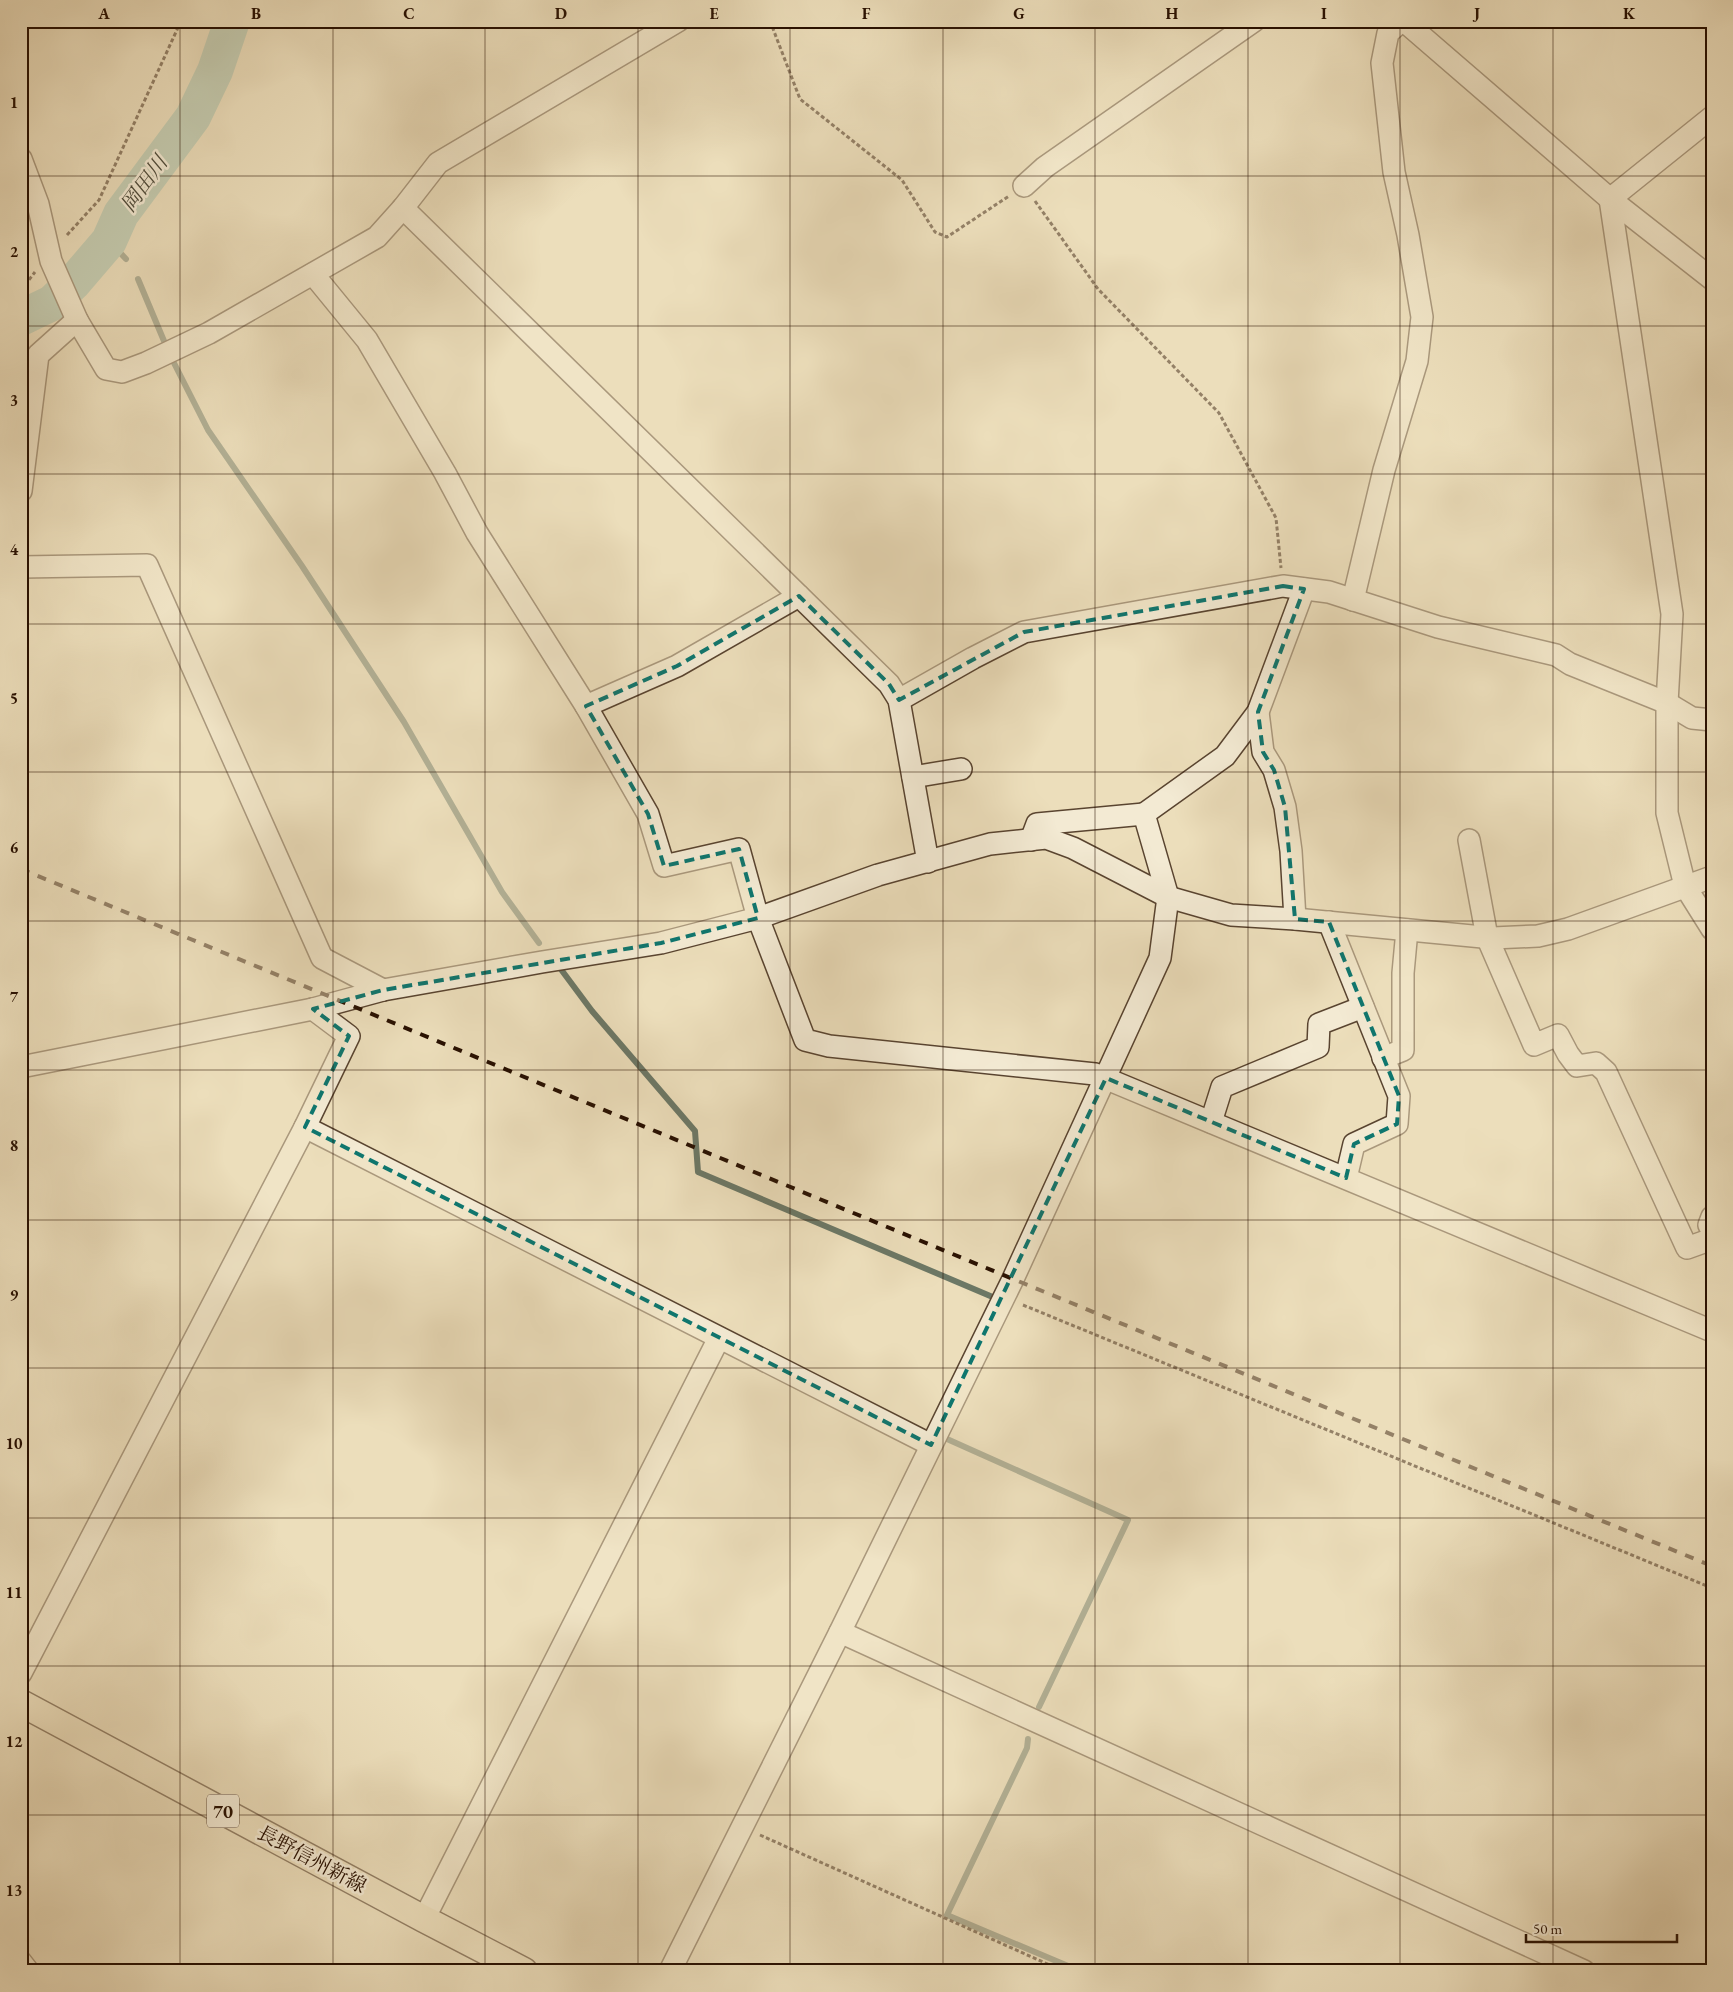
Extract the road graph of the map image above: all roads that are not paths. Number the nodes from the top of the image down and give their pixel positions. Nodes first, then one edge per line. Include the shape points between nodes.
1 (678, 21) edge
2 (1254, 21) edge
3 (1401, 21) edge
4 (1404, 21) edge
5 (1712, 117) edge
6 (21, 159) edge
7 (1024, 186) road end
8 (1610, 199) junction
9 (403, 208) junction
10 (313, 274) junction
11 (1712, 279) edge
12 (77, 320) junction
13 (21, 491) edge
14 (21, 567) edge
15 (1304, 589) junction
16 (799, 596) junction
17 (1353, 600) junction
18 (899, 700) junction
19 (1668, 703) junction
20 (586, 706) junction
21 (1258, 712) junction
22 (1712, 720) edge
23 (961, 769) dead end
24 (913, 777) junction
25 (1144, 814) junction
26 (1031, 840) junction
27 (1469, 840) dead end
28 (928, 862) junction
29 (1712, 876) edge
30 (1685, 886) junction
31 (1168, 897) junction
32 (758, 918) junction
33 (1294, 919) junction
34 (1329, 922) junction
35 (1712, 929) edge
36 (1407, 930) junction
37 (1487, 937) junction
38 (384, 990) junction
39 (1362, 1006) junction
40 (313, 1010) junction
41 (1383, 1058) junction
42 (21, 1067) edge
43 (1106, 1078) junction
44 (1211, 1122) junction
45 (305, 1127) junction
46 (1346, 1178) junction
47 (1712, 1217) edge
48 (1712, 1230) edge
49 (1712, 1239) edge
50 (1712, 1331) edge
51 (719, 1338) junction
52 (931, 1445) junction
53 (840, 1632) junction
54 (21, 1673) edge
55 (21, 1703) edge
56 (424, 1919) junction
57 (21, 1962) edge
58 (28, 1971) edge
59 (524, 1971) edge
60 (670, 1971) edge
61 (1584, 1971) edge

1 - 9 street via 438,163
2 - 7 street via 1045,167
3 - 17 street via 1388,33 1382,63 1394,172 1422,318 1417,361 1384,470
4 - 8 street
5 - 8 street
6 - 12 street via 38,204 50,258
8 - 11 street
8 - 19 street via 1672,614
9 - 10 street via 377,237
9 - 16 street
10 - 12 street via 210,334 122,372 106,369
10 - 20 street via 367,340 478,533
12 - 13 street via 38,355
14 - 38 street via 147,565 322,958
15 - 17 street via 1329,592
15 - 18 street via 1283,586 1024,632
15 - 21 street
16 - 18 street via 889,684
16 - 20 street via 677,666
17 - 19 street via 1438,628 1556,654 1570,664
18 - 24 street
19 - 22 street via 1692,718
19 - 30 street via 1667,814
20 - 32 street via 648,814 664,866 739,849
21 - 25 street via 1225,756
21 - 33 street via 1263,752 1274,770 1285,807
23 - 24 street
24 - 28 street
25 - 26 street via 1037,824
25 - 31 street
26 - 28 street via 990,844
26 - 31 street via 1046,838 1073,848
27 - 37 street
28 - 32 street via 878,875
29 - 30 street
30 - 35 street
30 - 37 street via 1568,929 1538,936
31 - 33 street via 1231,915
31 - 43 street via 1160,958
32 - 38 street via 661,943
32 - 43 street via 805,1040 829,1046 1095,1074
33 - 34 street
34 - 36 street
34 - 39 street
36 - 37 street
36 - 41 street via 1403,973 1403,1050
37 - 49 street via 1534,1045 1558,1035 1577,1066 1596,1063 1606,1072 1687,1248
38 - 40 street
39 - 41 street
39 - 44 street via 1320,1024 1318,1047 1222,1087
40 - 42 street
40 - 45 street via 348,1036
41 - 46 street via 1399,1096 1397,1124 1354,1144
43 - 44 street
43 - 52 street
44 - 46 street
45 - 51 street
45 - 54 street
46 - 50 street
47 - 48 street via 1709,1225
51 - 52 street
51 - 56 street
52 - 53 street
53 - 60 street
53 - 61 street
55 - 56 main road, 長野信州新線 / 70
56 - 59 main road, 長野信州新線 / 70
57 - 58 street

